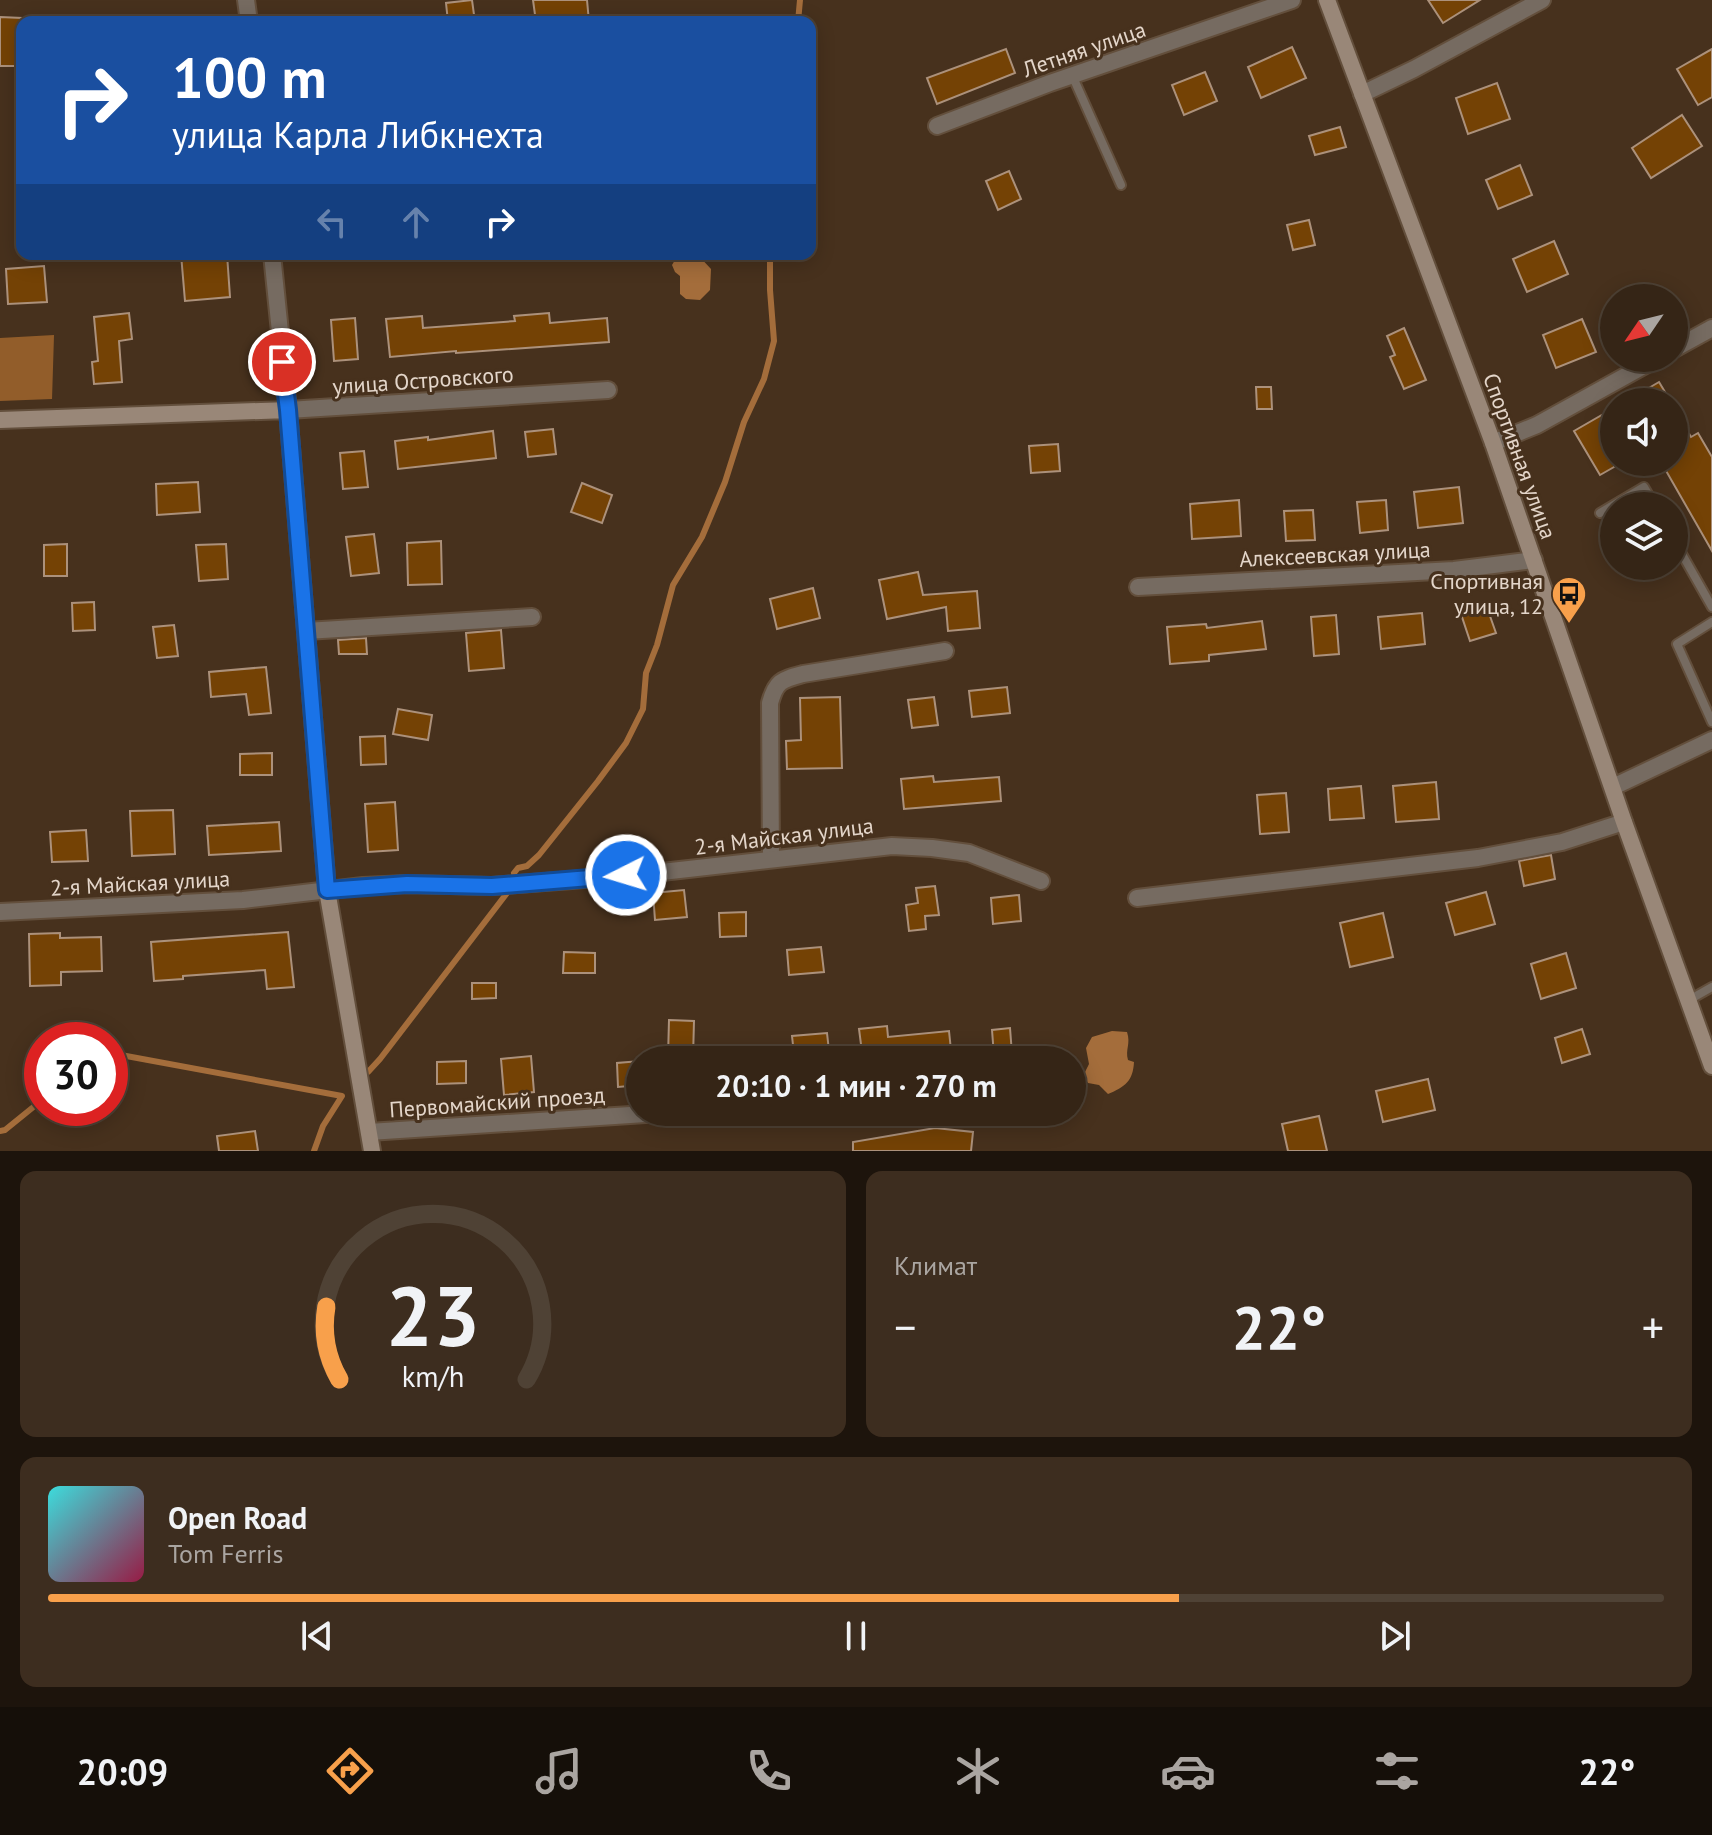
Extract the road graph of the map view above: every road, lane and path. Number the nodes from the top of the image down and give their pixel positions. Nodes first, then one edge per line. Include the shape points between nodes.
1 (1292, 0) edge
2 (1327, 0) edge
3 (1542, 0) edge
4 (1072, 75) junction
5 (1362, 94) junction
6 (937, 126) dead end
7 (1121, 185) dead end
8 (273, 260) edge
9 (1712, 328) edge
10 (1688, 341) edge
11 (1633, 372) edge
12 (608, 390) dead end
13 (288, 410) junction
14 (0, 420) edge
15 (1493, 443) junction
16 (1534, 560) junction
17 (1688, 565) edge
18 (1138, 587) dead end
19 (1712, 607) edge
20 (532, 617) dead end
21 (1712, 622) edge
22 (306, 631) junction
23 (945, 651) dead end
24 (1712, 722) edge
25 (1712, 740) edge
26 (1613, 787) junction
27 (1624, 822) junction
28 (771, 859) junction
29 (1041, 881) dead end
30 (327, 890) junction
31 (1137, 898) dead end
32 (0, 912) edge
33 (1712, 987) edge
34 (1688, 1000) junction
35 (1712, 1066) edge
36 (626, 1115) edge
37 (369, 1132) junction
38 (372, 1151) edge

1 - 4 street, Летняя улица
2 - 5 street, Спортивная улица
3 - 5 street
4 - 6 street, Летняя улица
4 - 7 lane
5 - 15 street, Спортивная улица
8 - 13 street
9 - 10 street
11 - 15 street
12 - 13 street, улица Островского
13 - 14 street, улица Островского
13 - 22 street
15 - 16 street, Спортивная улица
16 - 18 street, Алексеевская улица via 1454,570
16 - 26 street, Спортивная улица
17 - 19 lane
20 - 22 street
21 - 24 lane via 1677,644
22 - 30 street
23 - 28 street via 782,679 770,703
25 - 26 street
26 - 27 street, Спортивная улица
27 - 31 street via 1562,842 1478,858
27 - 34 street, Спортивная улица
28 - 29 street, 2-я Майская улица via 873,847 932,848 969,853
28 - 30 street, 2-я Майская улица via 492,886 407,884
30 - 32 street, 2-я Майская улица via 243,900
30 - 37 street
33 - 34 lane
34 - 35 street, Спортивная улица
36 - 37 street, Первомайский проезд
37 - 38 street

